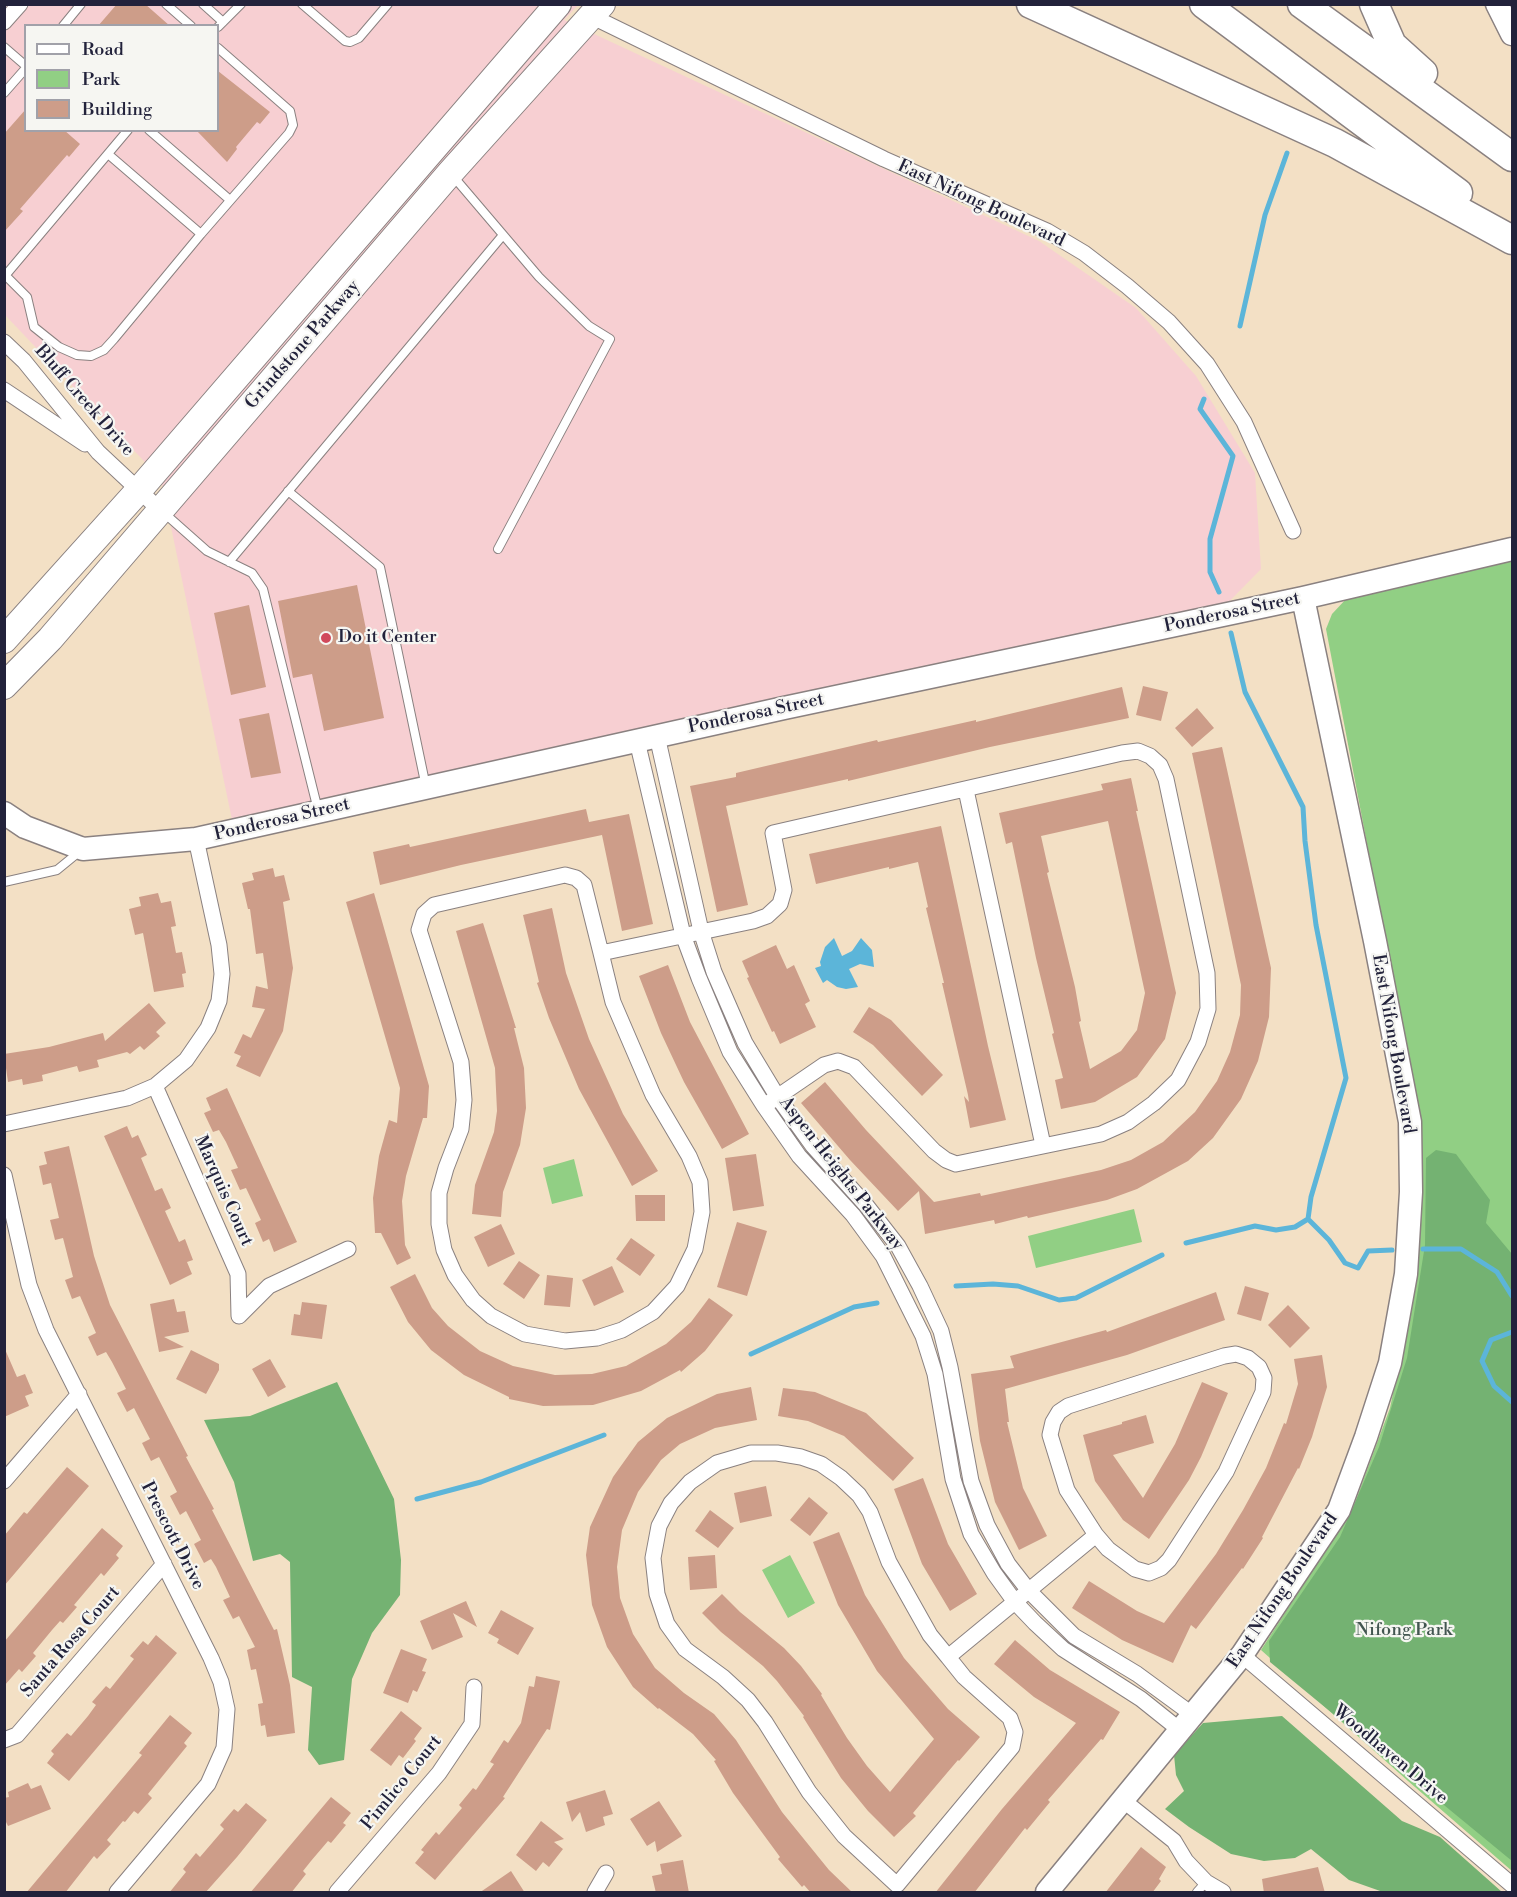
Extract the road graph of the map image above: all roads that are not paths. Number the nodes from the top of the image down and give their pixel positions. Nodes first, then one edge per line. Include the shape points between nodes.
1 (20, 4) edge
2 (81, 4) edge
3 (166, 4) edge
4 (203, 4) edge
5 (241, 4) edge
6 (302, 4) edge
7 (388, 4) edge
8 (558, 4) edge
9 (1030, 4) edge
10 (1204, 4) edge
11 (1302, 4) edge
12 (1374, 4) edge
13 (1497, 4) edge
14 (590, 7) edge
15 (4, 22) edge
16 (65, 24) edge
17 (189, 24) edge
18 (220, 25) edge
19 (1512, 34) edge
20 (4, 47) edge
21 (219, 49) edge
22 (24, 65) edge
23 (24, 69) edge
24 (4, 93) edge
25 (126, 132) edge
26 (151, 132) edge
27 (108, 154) junction
28 (1512, 156) edge
29 (450, 173) junction
30 (230, 200) junction
31 (201, 234) junction
32 (1512, 234) edge
33 (503, 235) junction
34 (1512, 240) edge
35 (5, 276) edge
36 (4, 342) edge
37 (4, 390) edge
38 (98, 452) junction
39 (139, 490) junction
40 (288, 491) junction
41 (161, 511) junction
42 (1293, 531) dead end
43 (498, 549) dead end
44 (1512, 549) edge
45 (229, 562) junction
46 (1303, 598) junction
47 (4, 640) edge
48 (4, 686) edge
49 (647, 739) junction
50 (426, 788) junction
51 (966, 790) junction
52 (319, 812) junction
53 (4, 813) edge
54 (196, 839) junction
55 (83, 849) junction
56 (4, 882) edge
57 (701, 931) junction
58 (683, 935) junction
59 (601, 953) junction
60 (155, 1086) junction
61 (777, 1096) junction
62 (764, 1106) junction
63 (4, 1124) edge
64 (1043, 1145) junction
65 (4, 1175) edge
66 (348, 1249) dead end
67 (79, 1394) junction
68 (4, 1481) edge
69 (1096, 1535) junction
70 (164, 1564) junction
71 (1029, 1591) junction
72 (1015, 1602) junction
73 (1242, 1655) junction
74 (948, 1657) junction
75 (1121, 1665) junction
76 (1112, 1681) junction
77 (474, 1687) dead end
78 (1187, 1723) junction
79 (4, 1740) edge
80 (1124, 1801) junction
81 (606, 1873) dead end
82 (1512, 1885) edge
83 (1202, 1887) edge
84 (894, 1889) edge
85 (117, 1893) edge
86 (337, 1893) edge
87 (595, 1893) edge
88 (1047, 1893) edge
89 (1223, 1893) edge

1 - 15 street
2 - 16 lane
3 - 17 lane
4 - 18 lane
5 - 18 lane
6 - 7 lane via 350,42 359,38
8 - 39 main road, Grindstone Parkway
9 - 34 highway via 1335,143
10 - 32 highway
11 - 28 highway
12 - 28 highway via 1392,45
13 - 19 street
14 - 29 main road, Grindstone Parkway
14 - 42 street, East Nifong Boulevard via 884,159 1047,231 1084,253 1169,322 1208,364 1244,422
20 - 22 lane
21 - 30 lane via 280,100 293,118 289,133
23 - 24 lane
25 - 27 lane
26 - 30 lane
27 - 31 lane
27 - 35 lane
29 - 33 lane
29 - 41 main road, Grindstone Parkway
30 - 31 lane
31 - 35 lane via 114,339 91,356 59,347 34,327 27,297
33 - 40 lane
33 - 43 lane via 589,326 610,339
36 - 38 street, Bluff Creek Drive
37 - 38 street
38 - 39 street, Bluff Creek Drive
39 - 41 street, Bluff Creek Drive
39 - 47 main road, Grindstone Parkway
40 - 45 lane
40 - 50 lane via 380,567
41 - 45 lane via 207,551
41 - 48 main road, Grindstone Parkway
44 - 46 street, Ponderosa Street
45 - 52 lane via 252,573 263,589
46 - 49 street, Ponderosa Street
46 - 73 street, East Nifong Boulevard via 1410,1122 1408,1251 1390,1363 1339,1510
49 - 50 street, Ponderosa Street
49 - 57 street, Aspen Heights Parkway via 678,833
49 - 58 street, Aspen Heights Parkway via 661,837
50 - 52 street, Ponderosa Street
51 - 57 street via 773,833 784,890 780,904 767,916 753,921
51 - 64 street
51 - 64 street via 1138,751 1160,765 1166,779 1207,974 1208,1009 1198,1042 1178,1080 1128,1122 1101,1134
52 - 54 street, Ponderosa Street
53 - 55 street, Ponderosa Street via 25,827
54 - 55 street, Ponderosa Street
54 - 60 street via 219,945 219,1001 208,1028 186,1060
55 - 56 lane via 57,870
57 - 58 street
57 - 61 street, Aspen Heights Parkway via 745,1043
58 - 59 street
58 - 62 street, Aspen Heights Parkway via 730,1052
59 - 59 street via 584,885 565,875 434,905 424,914 419,930 460,1062 464,1100 461,1129 440,1192 439,1224 444,1250 455,1275 491,1316 525,1334 565,1341 597,1338 622,1330 653,1311 677,1286 695,1249 702,1212 700,1182 653,1095 613,1002
60 - 63 street via 127,1098
60 - 66 street, Marquis Court via 238,1274 239,1316 269,1286
61 - 62 street
61 - 64 street via 824,1065 838,1061 854,1067 946,1160 956,1164 969,1162
61 - 71 street, Aspen Heights Parkway via 813,1146 898,1246 920,1286 941,1331 972,1481 987,1525 1008,1564
62 - 72 street, Aspen Heights Parkway via 799,1156 883,1256 923,1336 935,1374 953,1479 971,1534
65 - 67 street, Prescott Drive via 30,1285 46,1330
67 - 68 street
67 - 70 street, Prescott Drive
69 - 69 street via 1135,1569 1149,1573 1169,1560 1226,1472 1263,1392 1264,1378 1259,1367 1236,1354 1224,1356 1068,1406 1059,1413 1050,1435 1066,1490
69 - 71 street
70 - 79 street, Santa Rosa Court via 17,1735
70 - 85 street, Prescott Drive via 221,1682 227,1709 224,1748 208,1784
71 - 72 street
71 - 75 street, Aspen Heights Parkway via 1074,1636
72 - 74 street
72 - 76 street, Aspen Heights Parkway via 1063,1649
73 - 78 street, East Nifong Boulevard
73 - 82 street, Woodhaven Drive
74 - 84 street via 964,1677 1010,1718 1015,1732 1012,1747
74 - 84 street via 930,1635 889,1562 870,1512 841,1478 821,1464 777,1453 751,1453 717,1463 690,1482 671,1503 659,1526 652,1558 666,1623 685,1649 748,1700 809,1792
75 - 76 street
75 - 78 street, Aspen Heights Parkway via 1137,1674
76 - 78 street, Aspen Heights Parkway
77 - 86 street, Pimlico Court via 472,1724 439,1773
78 - 80 street, East Nifong Boulevard
80 - 83 street via 1173,1841
80 - 88 street, East Nifong Boulevard
81 - 87 street
83 - 89 street

